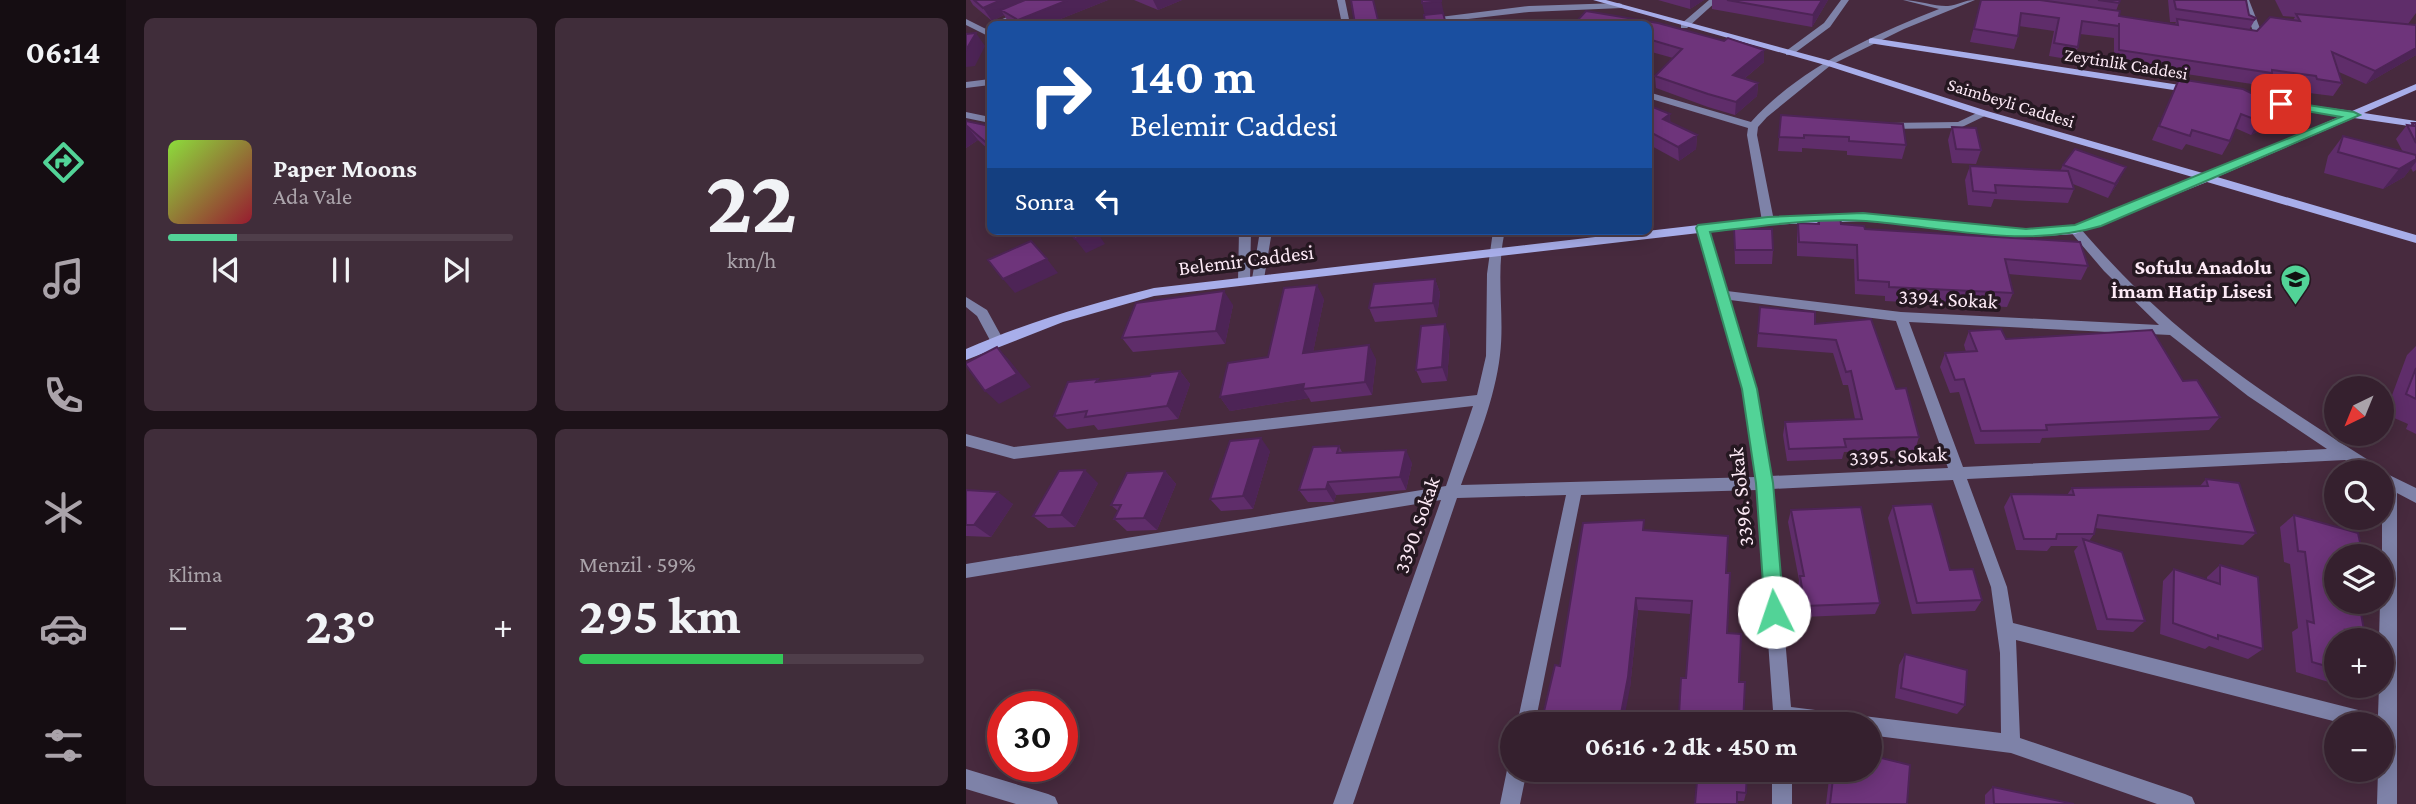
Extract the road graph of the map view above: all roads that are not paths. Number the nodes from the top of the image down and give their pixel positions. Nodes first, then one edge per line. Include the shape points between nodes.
1 (1053, 0) edge
2 (1341, 0) edge
3 (1597, 0) edge
4 (1714, 0) edge
5 (1845, 0) edge
6 (1907, 0) edge
7 (1970, 0) edge
8 (2245, 0) edge
9 (1469, 3) dead end
10 (1619, 6) junction
11 (1949, 9) junction
12 (2253, 18) junction
13 (2264, 19) edge
14 (1474, 20) edge
15 (1002, 21) edge
16 (1345, 21) edge
17 (966, 22) edge
18 (1685, 26) junction
19 (987, 29) edge
20 (2234, 37) edge
21 (1872, 41) junction
22 (1789, 52) junction
23 (1828, 63) junction
24 (987, 82) edge
25 (966, 85) edge
26 (2416, 87) edge
27 (2207, 93) edge
28 (1652, 96) edge
29 (2234, 97) edge
30 (1983, 113) junction
31 (966, 115) edge
32 (1763, 115) junction
33 (2354, 115) junction
34 (1784, 118) edge
35 (987, 119) edge
36 (2416, 124) edge
37 (1871, 125) edge
38 (1753, 126) junction
39 (2204, 179) junction
40 (1768, 221) junction
41 (1703, 228) junction
42 (2075, 230) junction
43 (1652, 234) edge
44 (1245, 235) edge
45 (1265, 235) edge
46 (1498, 235) edge
47 (1642, 235) edge
48 (2416, 239) edge
49 (1493, 252) junction
50 (1258, 279) junction
51 (1244, 281) junction
52 (1724, 295) junction
53 (966, 301) edge
54 (1901, 317) junction
55 (2171, 330) junction
56 (997, 341) junction
57 (966, 355) edge
58 (1482, 400) junction
59 (966, 440) edge
60 (2346, 454) junction
61 (2355, 460) edge
62 (1956, 474) junction
63 (1765, 483) junction
64 (2394, 484) edge
65 (1576, 488) junction
66 (1451, 492) junction
67 (2416, 496) edge
68 (2383, 530) edge
69 (966, 571) edge
70 (2006, 629) junction
71 (1529, 712) edge
72 (1782, 712) edge
73 (2332, 712) edge
74 (2387, 712) edge
75 (1882, 728) edge
76 (2011, 744) junction
77 (966, 779) edge
78 (1515, 782) edge
79 (1782, 782) edge
80 (2387, 782) edge
81 (1048, 804) edge
82 (1343, 804) edge
83 (1510, 804) edge
84 (1782, 804) edge
85 (2185, 804) edge
86 (2387, 804) edge

1 - 15 street
2 - 16 street
3 - 10 street, Saimbeyli Caddesi
4 - 18 street
5 - 22 street via 1827,25
6 - 11 street
7 - 11 street
8 - 12 street
9 - 14 street
10 - 14 street via 1553,8
10 - 18 street, Saimbeyli Caddesi
11 - 21 street
12 - 13 street
12 - 20 street via 2257,31 2253,36
17 - 19 street
18 - 22 street, Saimbeyli Caddesi
21 - 23 street
21 - 27 street, Zeytinlik Caddesi
22 - 23 street, Saimbeyli Caddesi
23 - 30 street, Saimbeyli Caddesi
23 - 32 street
24 - 25 street
26 - 33 street, Belemir Caddesi
28 - 38 street
29 - 33 street
30 - 37 street via 1960,125 1942,127
30 - 39 street, Saimbeyli Caddesi
31 - 35 street
32 - 34 street
32 - 38 street
33 - 36 street
33 - 39 street, Belemir Caddesi
38 - 40 street via 1755,162
39 - 42 street, Belemir Caddesi
39 - 48 street, Saimbeyli Caddesi
40 - 41 street, Belemir Caddesi
40 - 42 street, Belemir Caddesi via 1863,217 2026,233
41 - 43 street, Belemir Caddesi
41 - 52 street, 3396. Sokak
42 - 55 street
44 - 51 street
45 - 50 street
46 - 49 street, 3390. Sokak
47 - 49 street, Belemir Caddesi
49 - 50 street, Belemir Caddesi
49 - 58 street, 3390. Sokak via 1494,350
50 - 51 street, Belemir Caddesi
51 - 56 street, Belemir Caddesi via 1135,297
52 - 54 street, 3394. Sokak
52 - 63 street, 3396. Sokak via 1749,389
53 - 56 street via 982,313
54 - 55 street, 3394. Sokak
54 - 62 street
55 - 60 street
56 - 57 street, Belemir Caddesi
58 - 59 street via 1014,453
58 - 66 street, 3390. Sokak
60 - 61 street
60 - 62 street, 3395. Sokak
62 - 63 street, 3395. Sokak
62 - 70 street via 1999,587
63 - 65 street, 3395. Sokak
63 - 72 street, 3396. Sokak
64 - 67 street
65 - 66 street, 3395. Sokak
65 - 71 street
66 - 69 street, 3395. Sokak
66 - 82 street, 3390. Sokak
68 - 74 street
70 - 73 street
70 - 76 street
75 - 76 street
76 - 85 street
77 - 81 street
78 - 83 street
79 - 84 street
80 - 86 street

